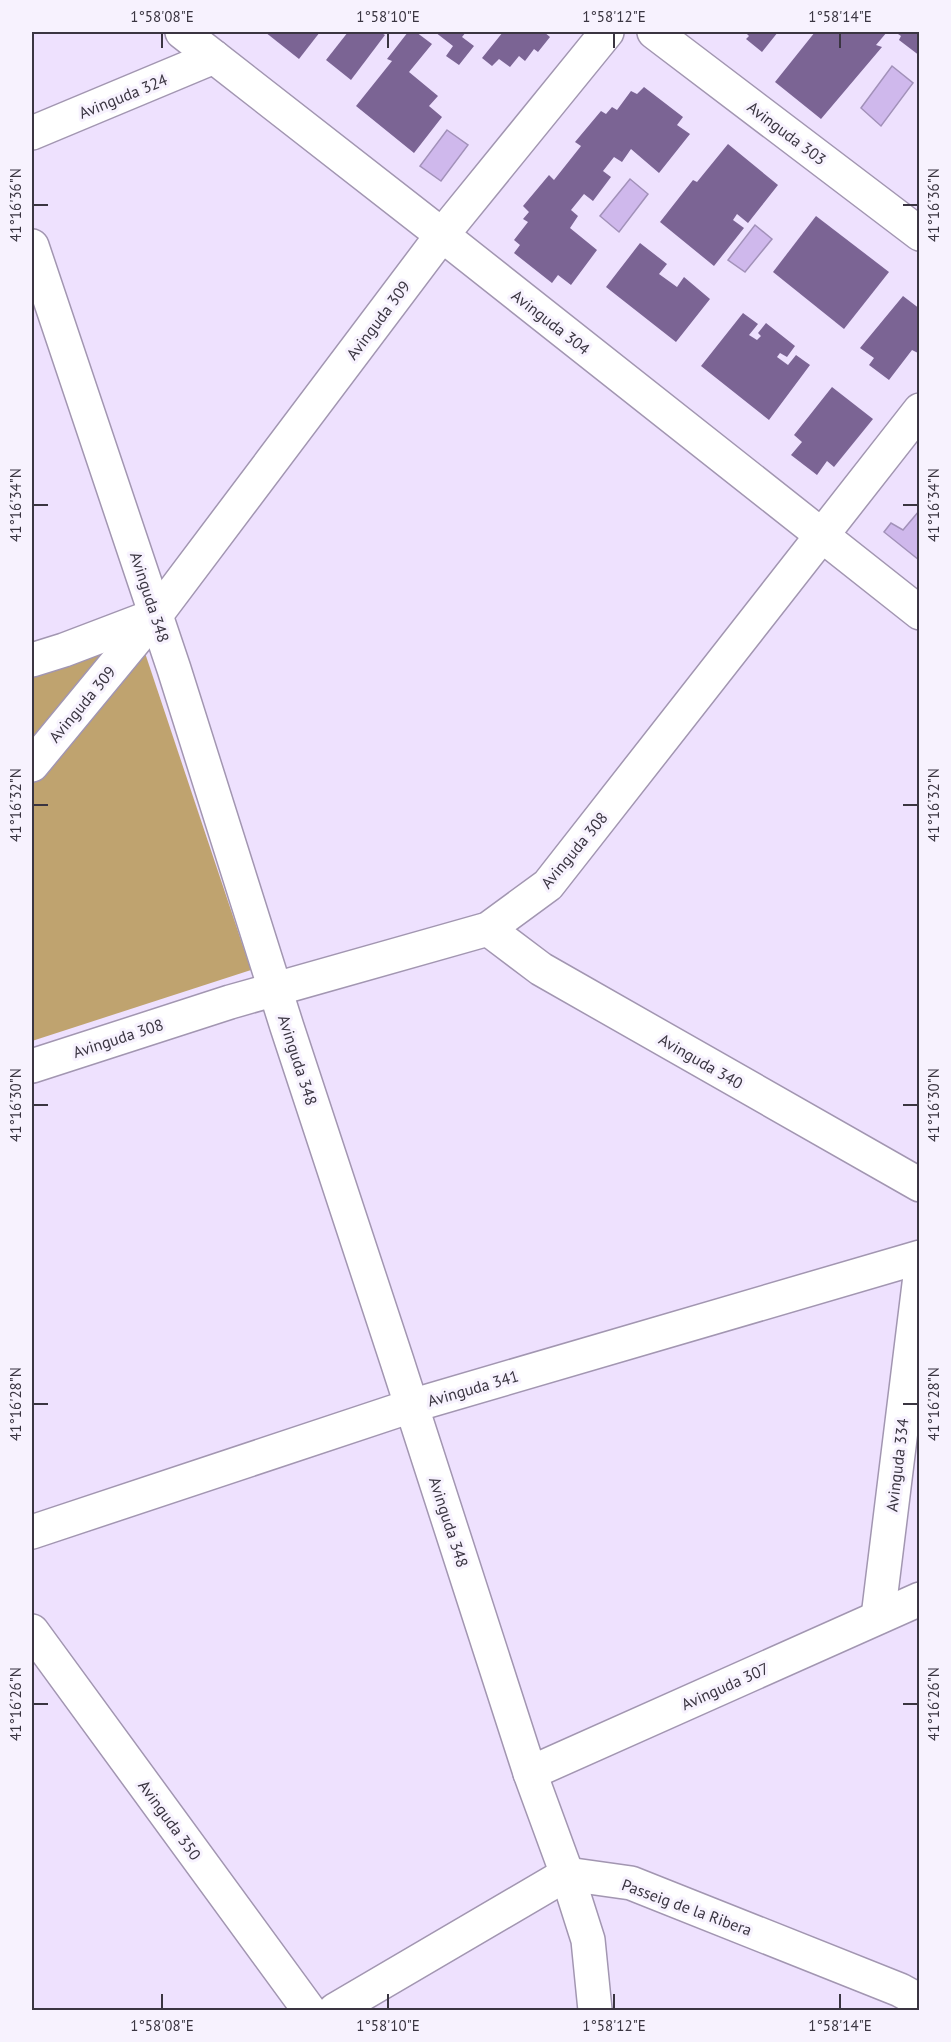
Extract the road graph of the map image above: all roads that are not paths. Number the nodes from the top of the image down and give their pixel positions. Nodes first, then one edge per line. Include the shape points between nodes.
1 (183, 32) edge
2 (607, 32) edge
3 (654, 32) edge
4 (214, 57) junction
5 (32, 133) edge
6 (920, 234) edge
7 (442, 235) junction
8 (32, 246) edge
9 (920, 410) edge
10 (822, 535) junction
11 (920, 613) edge
12 (156, 615) junction
13 (32, 660) edge
14 (32, 765) edge
15 (488, 929) junction
16 (275, 989) junction
17 (32, 1066) edge
18 (920, 1185) edge
19 (920, 1257) edge
20 (920, 1276) edge
21 (411, 1406) junction
22 (32, 1532) edge
23 (920, 1599) edge
24 (878, 1617) junction
25 (32, 1630) edge
26 (530, 1773) junction
27 (567, 1874) junction
28 (920, 2001) edge
29 (309, 2010) edge
30 (335, 2010) edge
31 (595, 2010) edge

1 - 4 street, Avinguda 304
2 - 7 street, Avinguda 309
3 - 6 street, Avinguda 303
4 - 5 street, Avinguda 324
4 - 7 street, Avinguda 304
7 - 10 street, Avinguda 304
7 - 12 street, Avinguda 309
8 - 12 street, Avinguda 348
9 - 10 street, Avinguda 308
10 - 11 street, Avinguda 304
10 - 15 street, Avinguda 308 via 548,885
12 - 13 street
12 - 14 street, Avinguda 309
12 - 16 street, Avinguda 348
15 - 16 street, Avinguda 308
15 - 18 street, Avinguda 340 via 541,969
16 - 17 street, Avinguda 308
16 - 21 street, Avinguda 348
19 - 21 street, Avinguda 341
20 - 24 street, Avinguda 334
21 - 22 street, Avinguda 341
21 - 26 street, Avinguda 348
23 - 24 street, Avinguda 307
24 - 26 street, Avinguda 307
25 - 29 street, Avinguda 350
26 - 27 street, Avinguda 348
27 - 28 street, Passeig de la Ribera via 631,1883
27 - 30 street
27 - 31 street, Avinguda 348 via 588,1940

